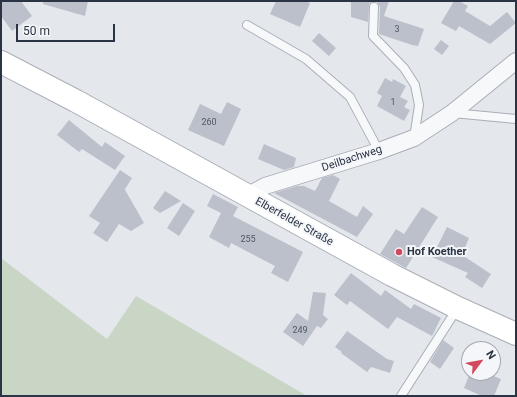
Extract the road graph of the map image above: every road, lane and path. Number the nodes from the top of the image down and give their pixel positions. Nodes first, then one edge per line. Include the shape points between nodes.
1 (374, 7) dead end
2 (247, 24) dead end
3 (516, 61) edge
4 (1, 62) edge
5 (452, 113) junction
6 (516, 119) edge
7 (414, 138) junction
8 (379, 151) junction
9 (247, 196) junction
10 (458, 308) junction
11 (516, 334) edge
12 (401, 396) edge

1 - 7 lane via 373,36 404,68 415,85 419,105
2 - 8 lane via 306,59 350,97
3 - 5 street, Deilbachweg
4 - 9 main road, Elberfelder Straße
5 - 6 lane
5 - 7 street, Deilbachweg
7 - 8 street, Deilbachweg
8 - 9 street, Deilbachweg via 265,186
9 - 10 main road, Elberfelder Straße
10 - 11 main road, Elberfelder Straße
10 - 12 lane

